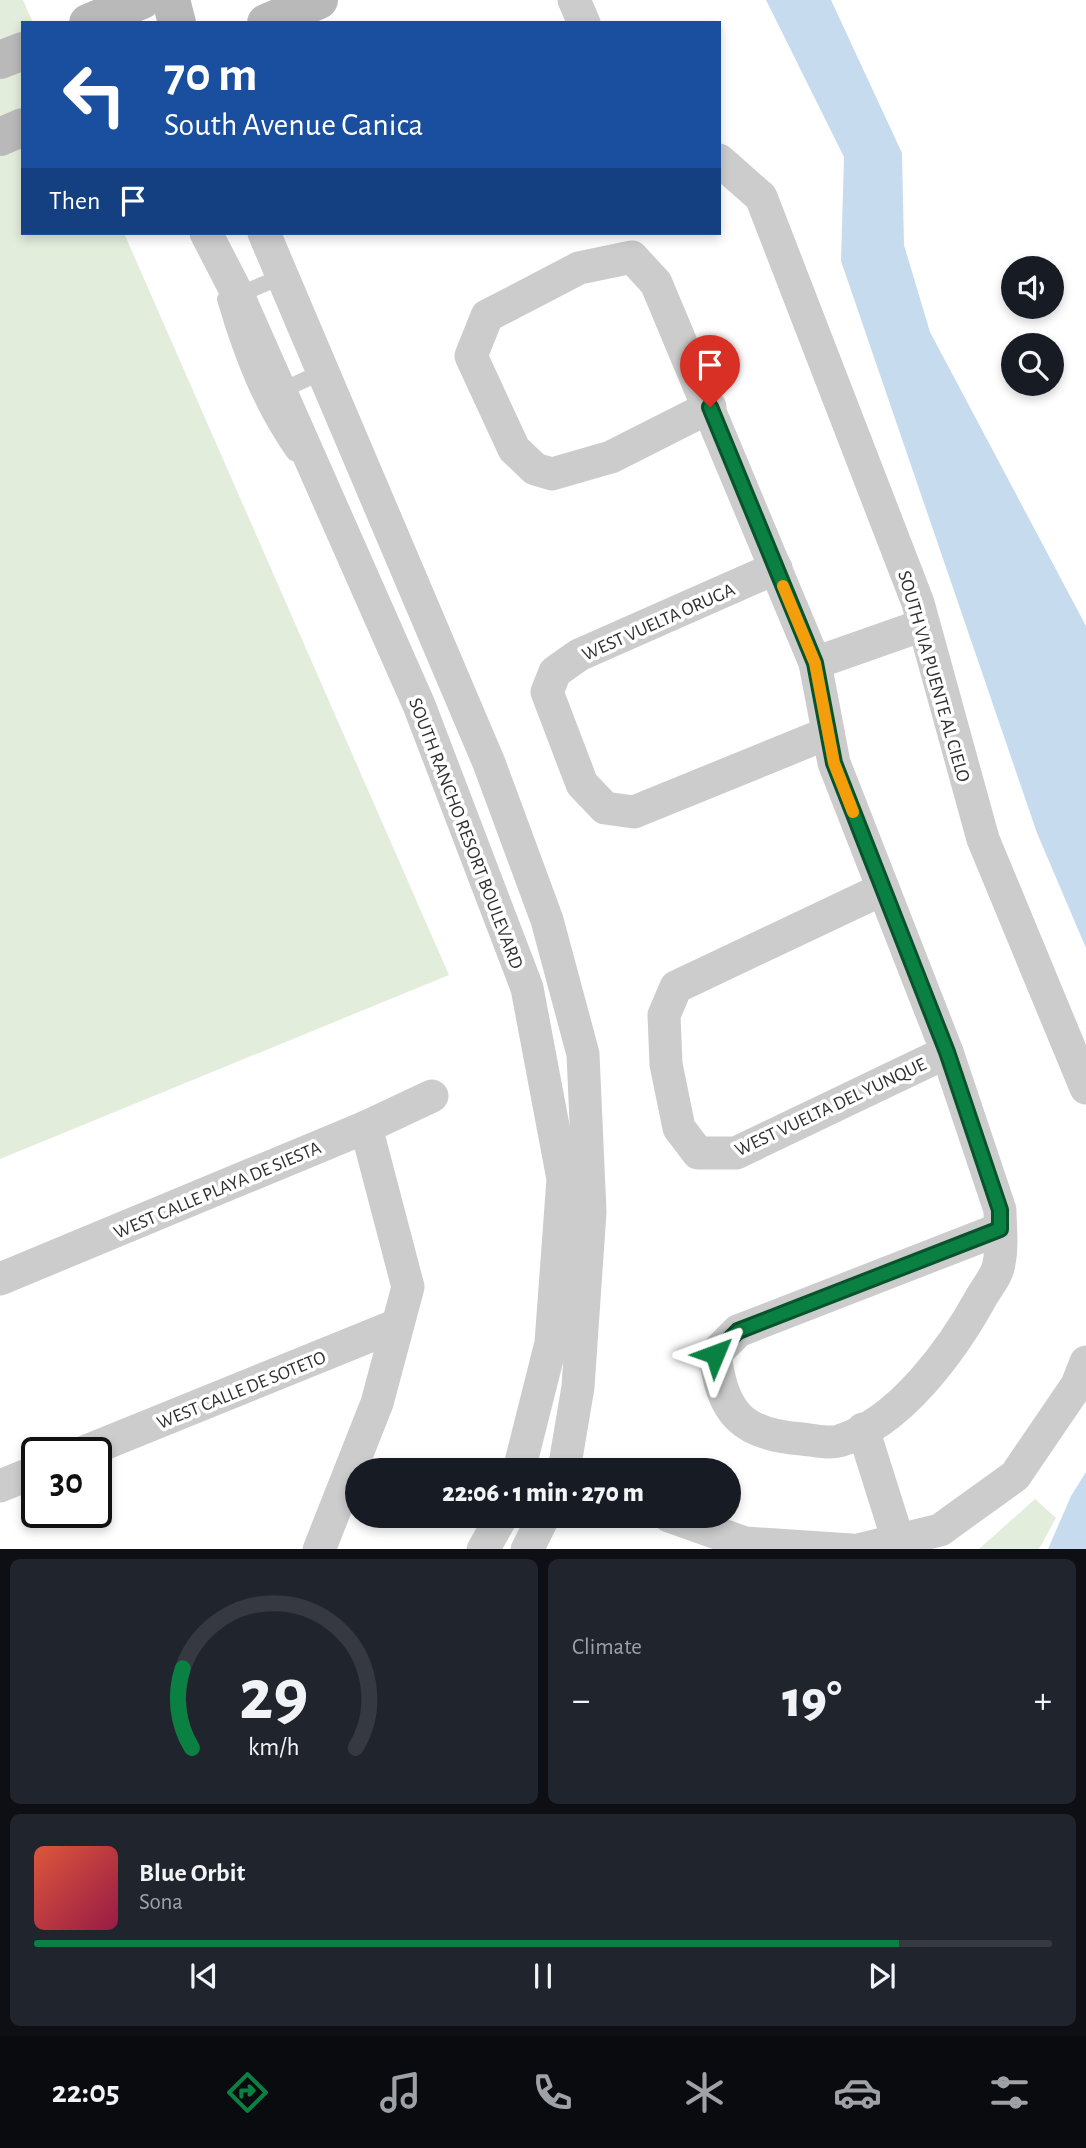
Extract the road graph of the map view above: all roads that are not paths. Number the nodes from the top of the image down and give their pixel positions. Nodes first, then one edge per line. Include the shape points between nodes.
1 (142, 0) edge
2 (170, 0) edge
3 (319, 0) edge
4 (574, 0) edge
5 (95, 16) edge
6 (176, 21) edge
7 (271, 21) edge
8 (583, 21) edge
9 (21, 52) edge
10 (0, 60) edge
11 (21, 128) edge
12 (0, 137) edge
13 (721, 162) edge
14 (207, 235) edge
15 (207, 235) edge
16 (265, 235) edge
17 (283, 275) junction
18 (238, 295) junction
19 (324, 371) junction
20 (278, 392) junction
21 (710, 407) junction
22 (328, 502) junction
23 (776, 568) junction
24 (923, 625) junction
25 (815, 663) junction
26 (828, 733) junction
27 (883, 889) junction
28 (947, 1052) junction
29 (1086, 1088) edge
30 (432, 1096) dead end
31 (366, 1127) junction
32 (1000, 1229) junction
33 (0, 1279) edge
34 (397, 1325) junction
35 (1086, 1362) edge
36 (863, 1429) junction
37 (112, 1441) edge
38 (529, 1458) edge
39 (566, 1458) edge
40 (21, 1478) edge
41 (0, 1486) edge
42 (495, 1528) edge
43 (538, 1528) edge
44 (703, 1528) edge
45 (898, 1540) junction
46 (319, 1549) edge
47 (483, 1549) edge
48 (527, 1549) edge
49 (851, 1549) edge
50 (858, 1549) edge

1 - 5 main road
2 - 6 main road
3 - 7 main road
4 - 8 street
9 - 10 main road
11 - 12 main road
13 - 24 street, SOUTH VIA PUENTE AL CIELO via 761,197
14 - 18 street, SOUTH RANCHO RESORT BOULEVARD
15 - 22 lane via 239,349 272,422
16 - 17 street, SOUTH RANCHO RESORT BOULEVARD
17 - 18 lane
17 - 19 street, SOUTH RANCHO RESORT BOULEVARD
18 - 20 street, SOUTH RANCHO RESORT BOULEVARD
19 - 20 lane
19 - 39 street, SOUTH RANCHO RESORT BOULEVARD via 489,763 547,920 583,1054 590,1212 578,1387
20 - 22 street, SOUTH RANCHO RESORT BOULEVARD
21 - 21 street via 611,457 552,474 535,469 514,449 471,356 487,316 579,268 632,257 656,283
21 - 23 street
22 - 38 street, SOUTH RANCHO RESORT BOULEVARD via 419,705 527,988 563,1179 551,1343
23 - 25 street
23 - 26 street, WEST VUELTA ORUGA via 579,655 555,672 547,692 582,784 605,808 615,810 634,812
24 - 25 street
24 - 29 street, SOUTH VIA PUENTE AL CIELO via 983,839
25 - 26 street
26 - 27 street via 834,763
27 - 28 street
27 - 28 street, WEST VUELTA DEL YUNQUE via 676,987 664,1015 666,1064 679,1128 698,1153 736,1153
28 - 32 street via 1000,1210
30 - 31 street, WEST CALLE PLAYA DE SIESTA
31 - 33 street, WEST CALLE PLAYA DE SIESTA
31 - 34 street via 408,1287
32 - 36 street via 999,1265 961,1334 914,1391
32 - 36 street via 738,1331 715,1354 719,1389 737,1419 779,1438 838,1441
34 - 37 street, WEST CALLE DE SOTETO
34 - 46 street via 377,1403
35 - 45 street via 1077,1385 1015,1476 940,1530
36 - 45 street
40 - 41 street
42 - 47 street
43 - 48 street
44 - 49 street via 745,1543
45 - 50 street

